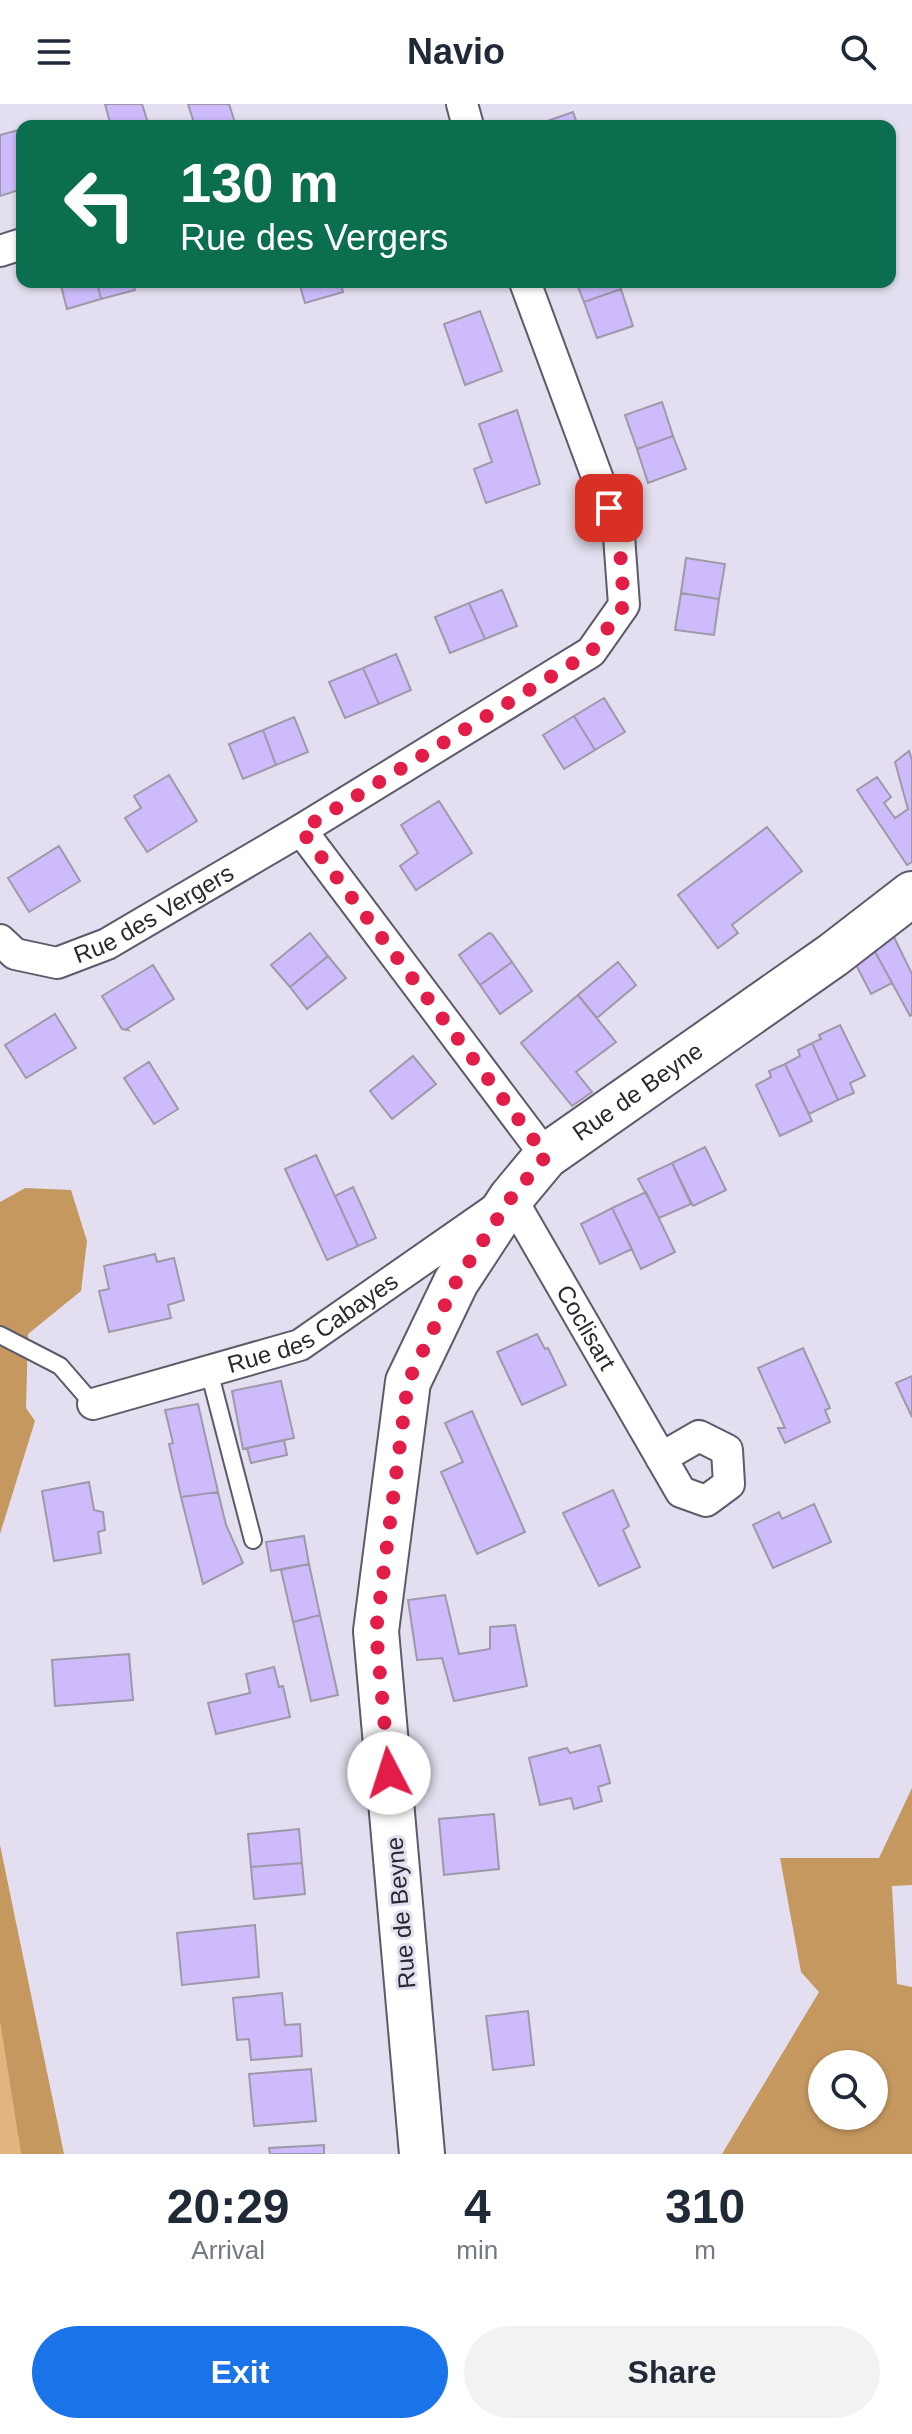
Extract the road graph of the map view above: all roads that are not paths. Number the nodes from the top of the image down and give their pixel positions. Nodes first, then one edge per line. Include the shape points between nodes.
1 (527, 288) edge
2 (301, 830) junction
3 (912, 894) edge
4 (0, 940) edge
5 (546, 1156) junction
6 (511, 1198) junction
7 (0, 1335) edge
8 (209, 1371) junction
9 (93, 1404) joint
10 (661, 1458) dead end
11 (253, 1540) dead end
12 (422, 2154) edge

1 - 2 street, Rue des Vergers via 619,536 624,605 591,652
2 - 4 street, Rue des Vergers via 107,944 57,963 15,954
2 - 5 street
3 - 5 street, Rue de Beyne
5 - 6 street, Rue de Beyne
6 - 8 street, Rue des Cabayes via 300,1345
6 - 10 street, Coclisart
6 - 12 street, Rue de Beyne via 456,1282 408,1382 376,1631
7 - 9 lane via 60,1366
8 - 9 street, Rue des Cabayes
8 - 11 lane

